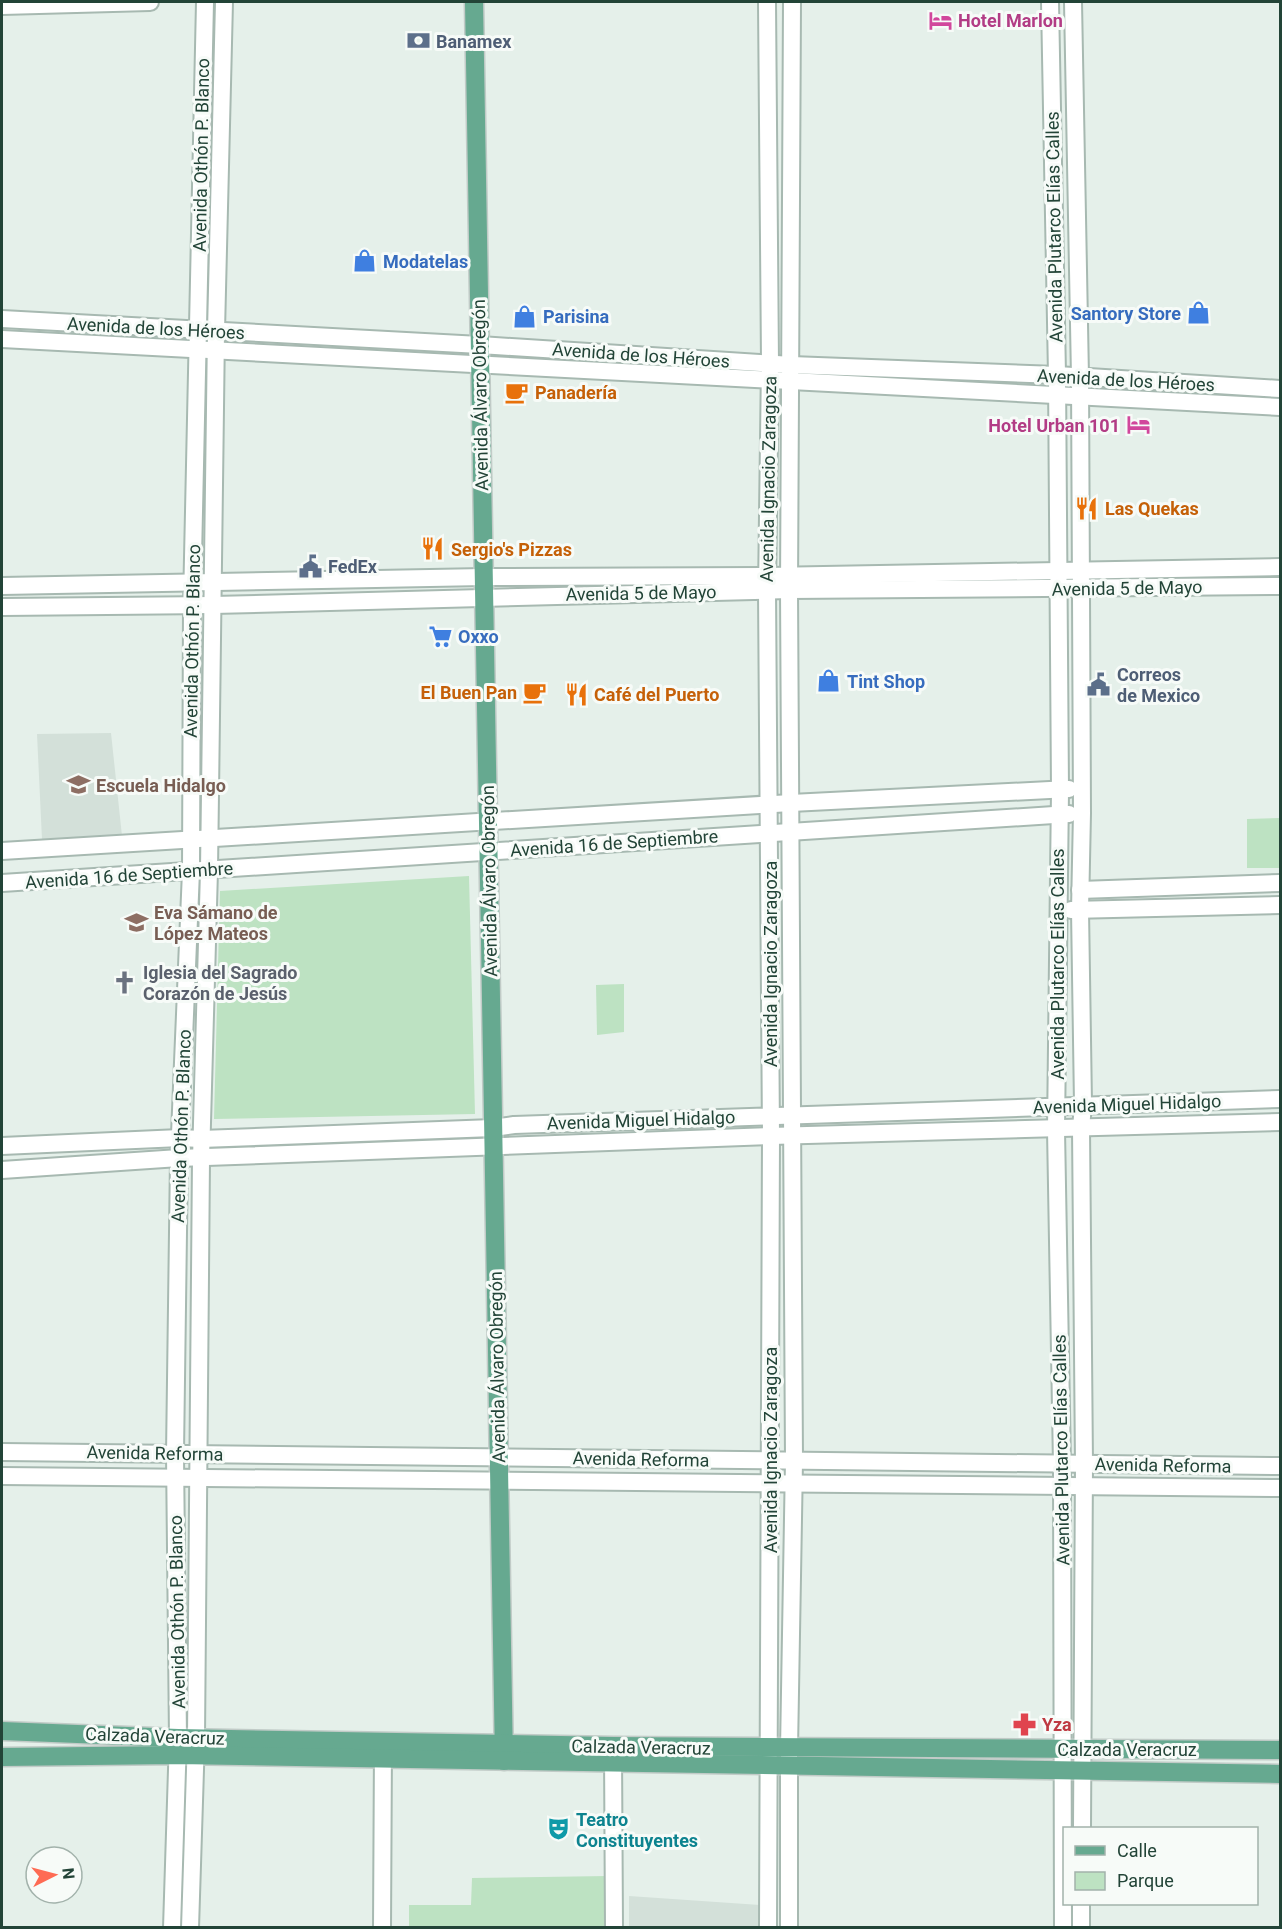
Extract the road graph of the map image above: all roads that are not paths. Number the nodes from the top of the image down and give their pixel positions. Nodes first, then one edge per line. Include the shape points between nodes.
1 (150, 2) edge
2 (205, 2) edge
3 (224, 2) edge
4 (474, 2) edge
5 (767, 2) edge
6 (792, 2) edge
7 (1050, 2) edge
8 (1073, 2) edge
9 (2, 6) edge
10 (1054, 203) junction
11 (1076, 204) junction
12 (2, 319) edge
13 (197, 330) junction
14 (216, 331) junction
15 (2, 339) edge
16 (480, 345) junction
17 (197, 350) junction
18 (216, 351) junction
19 (480, 366) junction
20 (769, 371) junction
21 (790, 372) junction
22 (1057, 375) junction
23 (1080, 377) junction
24 (1281, 389) edge
25 (1056, 394) junction
26 (1080, 395) junction
27 (1281, 407) edge
28 (768, 477) junction
29 (790, 478) junction
30 (1281, 567) edge
31 (1081, 570) junction
32 (1058, 571) junction
33 (484, 577) junction
34 (193, 583) junction
35 (213, 583) junction
36 (768, 583) junction
37 (789, 583) junction
38 (2, 586) edge
39 (1281, 586) edge
40 (1058, 588) junction
41 (1082, 588) junction
42 (484, 597) junction
43 (192, 604) junction
44 (213, 605) junction
45 (2, 607) edge
46 (1082, 788) junction
47 (1060, 790) junction
48 (790, 803) junction
49 (769, 805) junction
50 (1082, 813) junction
51 (1059, 814) junction
52 (488, 822) junction
53 (790, 832) junction
54 (770, 833) junction
55 (208, 839) junction
56 (190, 840) junction
57 (2, 850) edge
58 (489, 852) junction
59 (209, 870) junction
60 (191, 871) junction
61 (2, 883) edge
62 (1281, 883) edge
63 (1080, 890) junction
64 (1281, 905) edge
65 (1058, 910) junction
66 (1080, 910) junction
67 (1281, 1099) edge
68 (1083, 1104) junction
69 (1056, 1106) junction
70 (943, 1110) junction
71 (793, 1114) junction
72 (770, 1115) junction
73 (1281, 1122) edge
74 (493, 1128) junction
75 (1081, 1129) junction
76 (1056, 1130) junction
77 (944, 1132) junction
78 (771, 1136) junction
79 (793, 1136) junction
80 (180, 1137) junction
81 (201, 1138) junction
82 (2, 1146) edge
83 (493, 1148) junction
84 (179, 1158) junction
85 (201, 1159) junction
86 (2, 1170) edge
87 (2, 1452) edge
88 (175, 1454) junction
89 (198, 1454) junction
90 (499, 1457) junction
91 (770, 1460) junction
92 (794, 1461) junction
93 (1062, 1464) junction
94 (1084, 1464) junction
95 (1281, 1466) edge
96 (2, 1476) edge
97 (175, 1477) junction
98 (198, 1478) junction
99 (499, 1480) junction
100 (770, 1483) junction
101 (794, 1483) junction
102 (1061, 1486) junction
103 (1084, 1486) junction
104 (1281, 1488) edge
105 (2, 1731) edge
106 (187, 1747) junction
107 (1063, 1749) junction
108 (1082, 1749) junction
109 (383, 1750) junction
110 (1281, 1750) edge
111 (504, 1753) junction
112 (613, 1755) junction
113 (2, 1757) edge
114 (768, 1757) junction
115 (789, 1757) junction
116 (1063, 1770) junction
117 (1082, 1770) junction
118 (1281, 1774) edge
119 (1082, 1827) edge
120 (1081, 1905) edge
121 (172, 1928) edge
122 (190, 1928) edge
123 (382, 1928) edge
124 (614, 1928) edge
125 (768, 1928) edge
126 (789, 1928) edge
127 (1063, 1928) edge
128 (1081, 1928) edge

1 - 9 street
2 - 13 street, Avenida Othón P. Blanco
3 - 14 street, Avenida Othón P. Blanco
4 - 16 main road, Avenida Álvaro Obregón
5 - 20 street, Avenida Ignacio Zaragoza
6 - 21 street, Avenida Ignacio Zaragoza
7 - 10 street, Avenida Plutarco Elías Calles
8 - 11 street, Avenida Plutarco Elías Calles
10 - 11 street
10 - 22 street, Avenida Plutarco Elías Calles
11 - 23 street, Avenida Plutarco Elías Calles
12 - 13 street, Avenida de los Héroes
13 - 14 street, Avenida de los Héroes
13 - 17 street, Avenida Othón P. Blanco
14 - 16 street, Avenida de los Héroes
14 - 18 street, Avenida Othón P. Blanco
15 - 17 street, Avenida de los Héroes
16 - 19 main road, Avenida Álvaro Obregón
16 - 20 street, Avenida de los Héroes
17 - 18 street, Avenida de los Héroes
17 - 34 street, Avenida Othón P. Blanco
18 - 19 street, Avenida de los Héroes
18 - 35 street, Avenida Othón P. Blanco
19 - 20 street, Avenida de los Héroes
19 - 33 main road, Avenida Álvaro Obregón
20 - 21 street, Avenida de los Héroes
20 - 28 street, Avenida Ignacio Zaragoza
21 - 22 street, Avenida de los Héroes
21 - 25 street, Avenida de los Héroes
21 - 29 street, Avenida Ignacio Zaragoza
22 - 23 street, Avenida de los Héroes
22 - 25 street, Avenida Plutarco Elías Calles
23 - 24 street, Avenida de los Héroes
23 - 26 street, Avenida Plutarco Elías Calles
25 - 26 street, Avenida de los Héroes
25 - 32 street, Avenida Plutarco Elías Calles
26 - 27 street, Avenida de los Héroes
26 - 31 street, Avenida Plutarco Elías Calles
28 - 29 street
28 - 36 street, Avenida Ignacio Zaragoza
29 - 37 street, Avenida Ignacio Zaragoza
30 - 31 street, Avenida 5 de Mayo
31 - 32 street, Avenida 5 de Mayo
31 - 41 street, Avenida Plutarco Elías Calles
32 - 37 street, Avenida 5 de Mayo
32 - 40 street, Avenida Plutarco Elías Calles
33 - 35 street, Avenida 5 de Mayo
33 - 36 street, Avenida 5 de Mayo
33 - 42 main road, Avenida Álvaro Obregón
34 - 35 street, Avenida 5 de Mayo
34 - 38 street, Avenida 5 de Mayo
34 - 43 street, Avenida Othón P. Blanco
35 - 44 street, Avenida Othón P. Blanco
36 - 37 street, Avenida 5 de Mayo
36 - 42 street, Avenida 5 de Mayo
36 - 49 street, Avenida Ignacio Zaragoza
37 - 40 street, Avenida 5 de Mayo
37 - 48 street, Avenida Ignacio Zaragoza
39 - 41 street, Avenida 5 de Mayo
40 - 41 street, Avenida 5 de Mayo
40 - 47 street, Avenida Plutarco Elías Calles
41 - 46 street, Avenida Plutarco Elías Calles
42 - 44 street, Avenida 5 de Mayo
42 - 52 main road, Avenida Álvaro Obregón
43 - 44 street, Avenida 5 de Mayo
43 - 45 street, Avenida 5 de Mayo
43 - 56 street, Avenida Othón P. Blanco
44 - 55 street, Avenida Othón P. Blanco
46 - 47 street, Avenida 16 de Septiembre
46 - 50 street, Avenida Plutarco Elías Calles
47 - 48 street, Avenida 16 de Septiembre
47 - 51 street, Avenida Plutarco Elías Calles
48 - 49 street, Avenida 16 de Septiembre
48 - 53 street, Avenida Ignacio Zaragoza
49 - 52 street, Avenida 16 de Septiembre
49 - 54 street, Avenida Ignacio Zaragoza
50 - 51 street, Avenida 16 de Septiembre
50 - 63 street, Avenida Plutarco Elías Calles
51 - 53 street, Avenida 16 de Septiembre
51 - 65 street, Avenida Plutarco Elías Calles
52 - 55 street, Avenida 16 de Septiembre
52 - 58 main road, Avenida Álvaro Obregón
53 - 54 street, Avenida 16 de Septiembre
53 - 71 street, Avenida Ignacio Zaragoza
54 - 58 street, Avenida 16 de Septiembre
54 - 72 street, Avenida Ignacio Zaragoza
55 - 56 street, Avenida 16 de Septiembre
55 - 59 street, Avenida Othón P. Blanco
56 - 57 street, Avenida 16 de Septiembre
56 - 60 street, Avenida Othón P. Blanco
58 - 59 street, Avenida 16 de Septiembre
58 - 74 main road, Avenida Álvaro Obregón
59 - 60 street, Avenida 16 de Septiembre
59 - 81 street, Avenida Othón P. Blanco
60 - 61 street, Avenida 16 de Septiembre
60 - 80 street, Avenida Othón P. Blanco
62 - 63 street
63 - 66 street, Avenida Plutarco Elías Calles
64 - 66 street
65 - 66 street
65 - 69 street, Avenida Plutarco Elías Calles
66 - 68 street, Avenida Plutarco Elías Calles
67 - 68 street, Avenida Miguel Hidalgo
68 - 69 street, Avenida Miguel Hidalgo
68 - 75 street, Avenida Plutarco Elías Calles
69 - 70 street, Avenida Miguel Hidalgo
69 - 76 street, Avenida Plutarco Elías Calles
70 - 71 street, Avenida Miguel Hidalgo
70 - 77 street
71 - 72 street, Avenida Miguel Hidalgo
71 - 79 street, Avenida Ignacio Zaragoza
72 - 74 street, Avenida Miguel Hidalgo
72 - 78 street, Avenida Ignacio Zaragoza
73 - 75 street, Avenida Miguel Hidalgo
74 - 81 street, Avenida Miguel Hidalgo
74 - 83 main road, Avenida Álvaro Obregón
75 - 76 street, Avenida Miguel Hidalgo
75 - 94 street, Avenida Plutarco Elías Calles
76 - 77 street, Avenida Miguel Hidalgo
76 - 93 street, Avenida Plutarco Elías Calles
77 - 79 street, Avenida Miguel Hidalgo
78 - 79 street, Avenida Miguel Hidalgo
78 - 83 street, Avenida Miguel Hidalgo
78 - 91 street, Avenida Ignacio Zaragoza
79 - 92 street, Avenida Ignacio Zaragoza
80 - 81 street, Avenida Miguel Hidalgo
80 - 82 street, Avenida Miguel Hidalgo
80 - 84 street, Avenida Othón P. Blanco
81 - 85 street, Avenida Othón P. Blanco
83 - 85 street, Avenida Miguel Hidalgo
83 - 90 main road, Avenida Álvaro Obregón
84 - 85 street, Avenida Miguel Hidalgo
84 - 86 street, Avenida Miguel Hidalgo
84 - 88 street, Avenida Othón P. Blanco
85 - 89 street, Avenida Othón P. Blanco
87 - 88 street, Avenida Reforma
88 - 89 street, Avenida Reforma
88 - 97 street, Avenida Othón P. Blanco
89 - 90 street, Avenida Reforma
89 - 98 street, Avenida Othón P. Blanco
90 - 91 street, Avenida Reforma
90 - 99 main road, Avenida Álvaro Obregón
91 - 92 street, Avenida Reforma
91 - 100 street, Avenida Ignacio Zaragoza
92 - 93 street, Avenida Reforma
92 - 101 street, Avenida Ignacio Zaragoza
93 - 94 street, Avenida Reforma
93 - 102 street, Avenida Plutarco Elías Calles
94 - 95 street, Avenida Reforma
94 - 103 street, Avenida Plutarco Elías Calles
96 - 97 street, Avenida Reforma
97 - 98 street, Avenida Reforma
97 - 106 street, Avenida Othón P. Blanco
98 - 99 street, Avenida Reforma
98 - 106 street, Avenida Othón P. Blanco
99 - 100 street, Avenida Reforma
99 - 111 main road, Avenida Álvaro Obregón
100 - 101 street, Avenida Reforma
100 - 114 street, Avenida Ignacio Zaragoza
101 - 102 street, Avenida Reforma
101 - 115 street, Avenida Ignacio Zaragoza
102 - 103 street, Avenida Reforma
102 - 107 street, Avenida Plutarco Elías Calles
103 - 104 street, Avenida Reforma
103 - 108 street, Avenida Plutarco Elías Calles
105 - 106 main road, Calzada Veracruz
106 - 109 main road, Calzada Veracruz
106 - 113 main road, Calzada Veracruz
106 - 121 street, Avenida Othón P. Blanco
106 - 122 street, Avenida Othón P. Blanco
107 - 108 main road, Calzada Veracruz
107 - 115 main road, Calzada Veracruz
107 - 116 street, Avenida Plutarco Elías Calles
108 - 110 main road, Calzada Veracruz
108 - 117 street, Avenida Plutarco Elías Calles
109 - 111 main road, Calzada Veracruz
109 - 123 street
111 - 112 main road, Calzada Veracruz
112 - 114 main road, Calzada Veracruz
112 - 124 street
114 - 115 main road, Calzada Veracruz
114 - 125 street, Avenida Ignacio Zaragoza
115 - 116 main road, Calzada Veracruz
115 - 126 street, Avenida Ignacio Zaragoza
116 - 117 main road, Calzada Veracruz
116 - 127 street, Avenida Plutarco Elías Calles
117 - 118 main road, Calzada Veracruz
117 - 119 street, Avenida Plutarco Elías Calles
120 - 128 street

